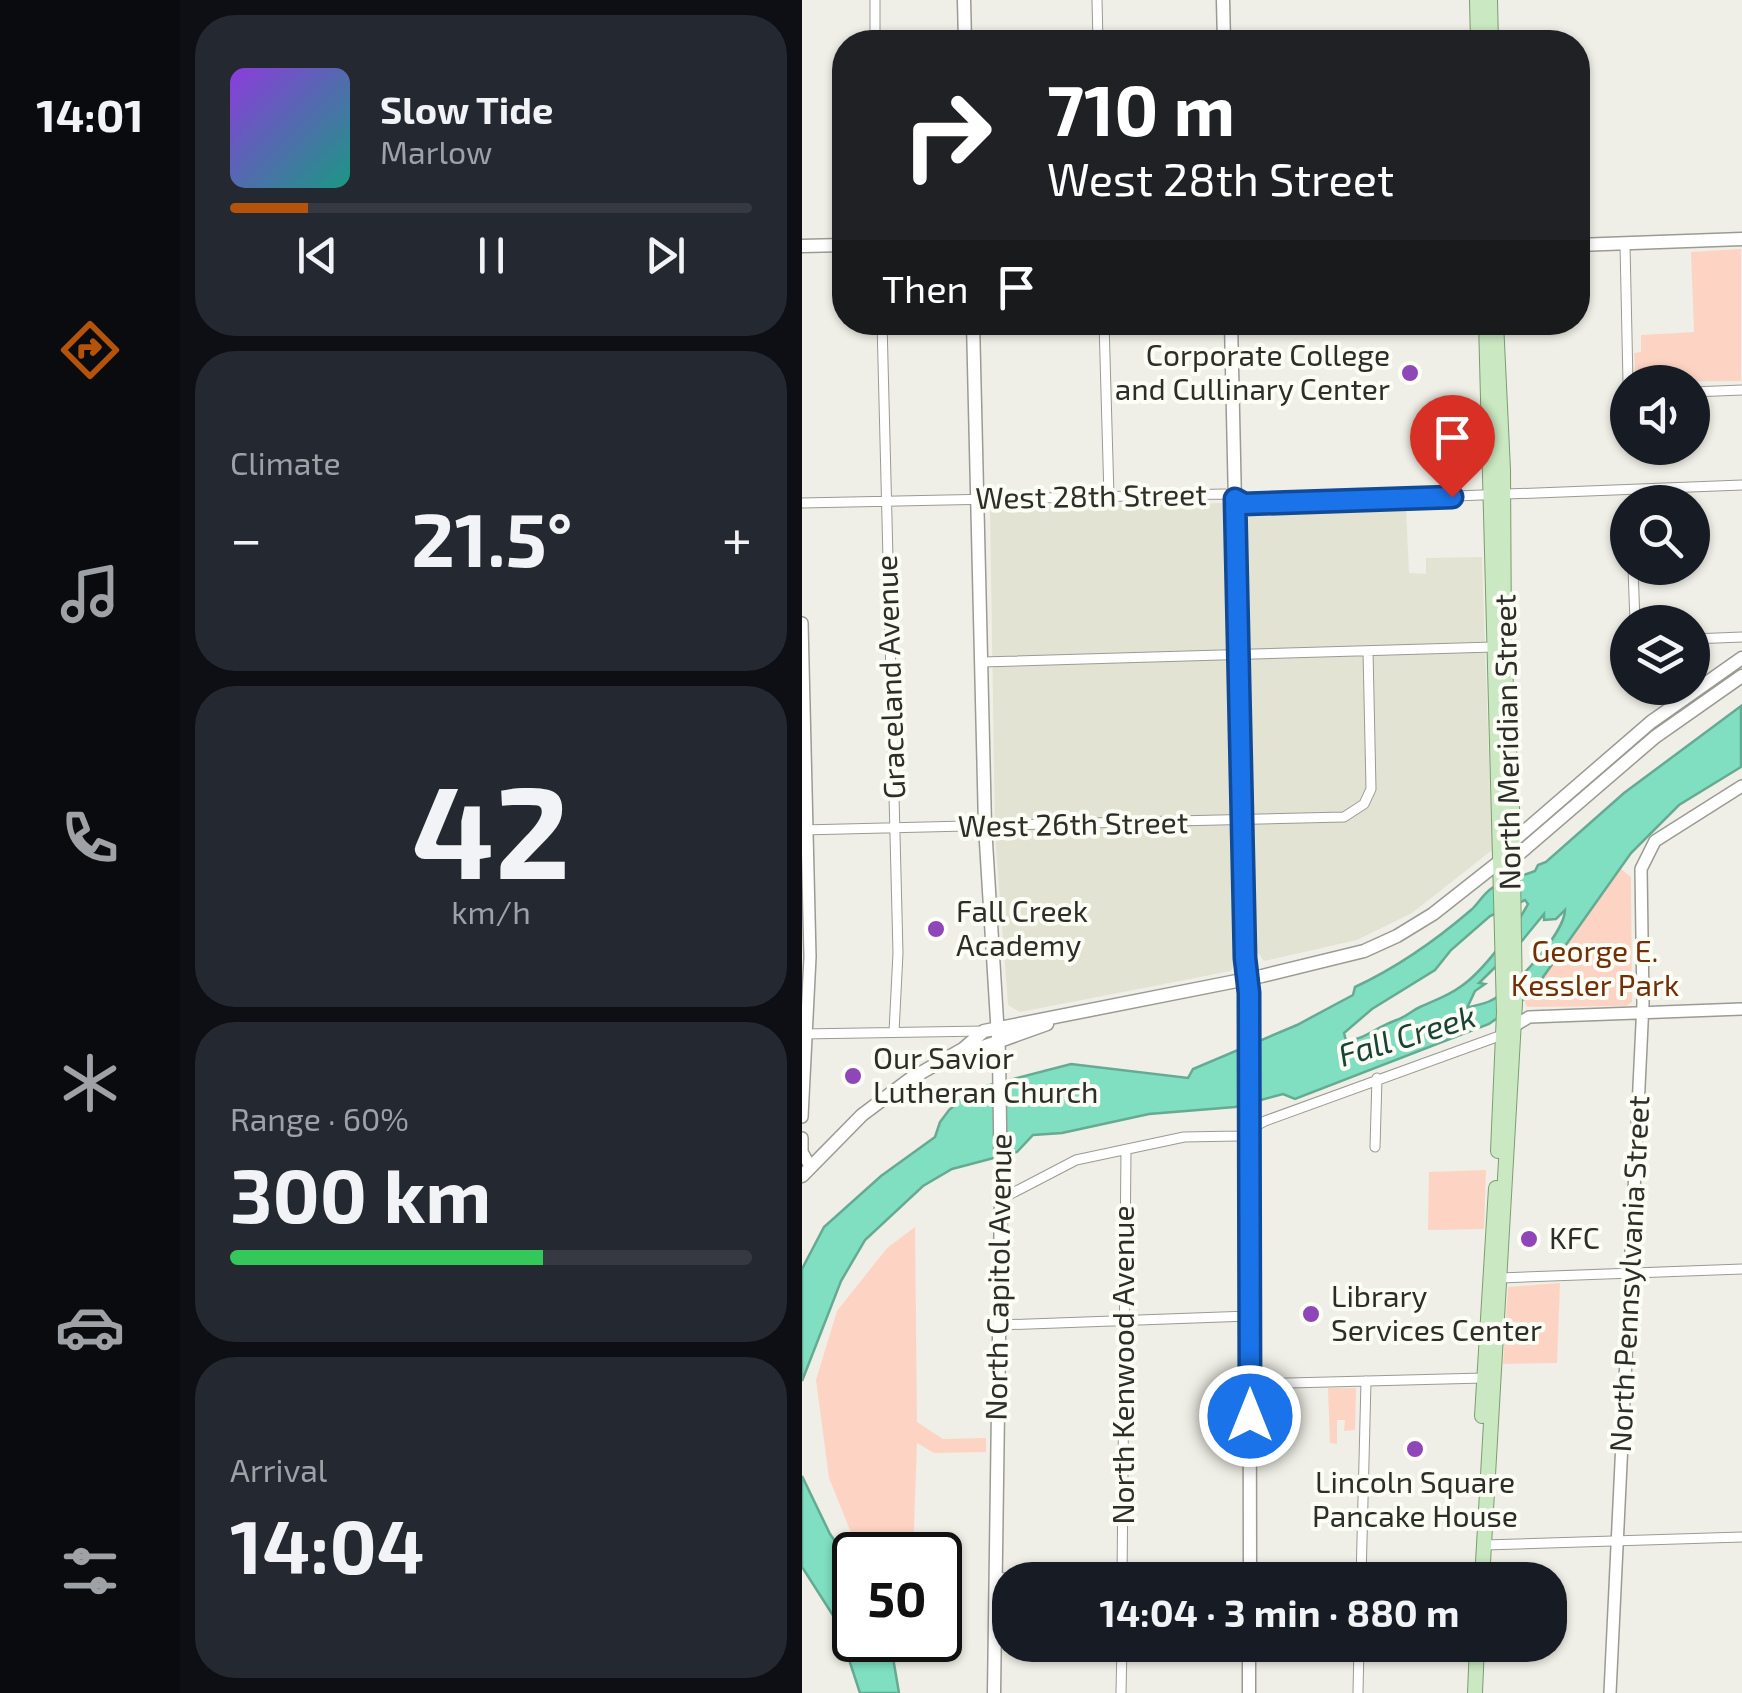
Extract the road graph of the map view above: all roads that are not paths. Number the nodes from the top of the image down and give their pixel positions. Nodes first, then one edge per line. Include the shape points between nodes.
1 (875, 0) edge
2 (964, 0) edge
3 (1097, 0) edge
4 (1224, 0) edge
5 (1476, 0) edge
6 (1490, 0) edge
7 (875, 30) edge
8 (965, 30) edge
9 (1098, 30) edge
10 (1224, 30) edge
11 (1477, 30) edge
12 (1491, 30) edge
13 (1742, 240) edge
14 (1590, 244) edge
15 (1625, 244) junction
16 (832, 245) edge
17 (802, 246) edge
18 (882, 335) edge
19 (973, 335) edge
20 (1104, 335) edge
21 (1231, 335) edge
22 (1487, 335) edge
23 (1496, 335) edge
24 (1628, 365) edge
25 (1742, 390) edge
26 (1710, 391) edge
27 (1742, 485) edge
28 (1710, 486) edge
29 (1610, 491) edge
30 (1496, 495) junction
31 (1108, 496) junction
32 (976, 499) junction
33 (1235, 499) junction
34 (886, 501) junction
35 (802, 503) edge
36 (802, 623) edge
37 (1742, 637) edge
38 (1710, 638) edge
39 (1494, 647) junction
40 (1368, 651) junction
41 (1239, 656) junction
42 (1742, 658) edge
43 (982, 662) junction
44 (1742, 676) edge
45 (1742, 786) edge
46 (1242, 822) junction
47 (985, 826) junction
48 (896, 828) junction
49 (805, 830) edge
50 (1512, 842) junction
51 (1506, 869) junction
52 (1249, 979) junction
53 (1742, 1009) edge
54 (1643, 1012) junction
55 (984, 1030) junction
56 (1508, 1030) junction
57 (894, 1032) junction
58 (999, 1033) junction
59 (804, 1034) edge
60 (963, 1049) junction
61 (1377, 1078) junction
62 (802, 1117) edge
63 (1250, 1123) junction
64 (802, 1138) edge
65 (1375, 1147) dead end
66 (1126, 1150) junction
67 (806, 1171) edge
68 (1001, 1200) junction
69 (1742, 1269) edge
70 (1631, 1273) junction
71 (1500, 1278) junction
72 (1249, 1316) junction
73 (1124, 1320) junction
74 (999, 1325) junction
75 (1484, 1378) junction
76 (1366, 1381) junction
77 (1250, 1384) junction
78 (1742, 1537) edge
79 (1617, 1541) junction
80 (1484, 1545) junction
81 (996, 1562) edge
82 (1122, 1562) edge
83 (1250, 1562) edge
84 (1361, 1562) edge
85 (1473, 1562) edge
86 (1483, 1562) edge
87 (995, 1662) edge
88 (1122, 1662) edge
89 (1249, 1662) edge
90 (1359, 1662) edge
91 (1467, 1662) edge
92 (1477, 1662) edge
93 (994, 1693) edge
94 (1121, 1693) edge
95 (1249, 1693) edge
96 (1358, 1693) edge
97 (1465, 1693) edge
98 (1474, 1693) edge
99 (1610, 1693) edge

1 - 7 street
2 - 8 main road
3 - 9 street
4 - 10 main road
5 - 11 main road
6 - 12 main road
13 - 15 main road
14 - 15 main road
15 - 24 street
16 - 17 main road
18 - 34 street, Graceland Avenue
19 - 32 main road, North Capitol Avenue
20 - 31 street
21 - 33 main road
22 - 30 main road, North Meridian Street
23 - 30 main road, North Meridian Street
25 - 26 street
27 - 28 street, West 28th Street
29 - 30 street, West 28th Street
30 - 33 street, West 28th Street via 1244,504
30 - 39 main road, North Meridian Street
30 - 50 main road, North Meridian Street
31 - 32 street, West 28th Street
31 - 33 street, West 28th Street
32 - 34 street, West 28th Street
32 - 43 main road, North Capitol Avenue
33 - 41 main road
34 - 35 street, West 28th Street
34 - 48 street, Graceland Avenue
36 - 49 street
37 - 38 street
39 - 40 street
39 - 51 main road, North Meridian Street
40 - 41 street
40 - 46 street, West 26th Street via 1372,778 1364,804 1337,819
41 - 43 street
41 - 46 main road
42 - 50 main road via 1651,722
43 - 47 main road, North Capitol Avenue
44 - 51 main road via 1656,737
45 - 54 street, North Pennsylvania Street via 1674,827 1645,856
46 - 47 street, West 26th Street
46 - 52 main road
47 - 48 street, West 26th Street
47 - 58 main road, North Capitol Avenue
48 - 49 street, West 26th Street
48 - 57 street, Graceland Avenue
49 - 59 street via 810,957
50 - 51 main road, North Meridian Street
51 - 52 main road via 1397,936 1342,959
51 - 56 main road, North Meridian Street
52 - 58 main road
52 - 63 main road
53 - 54 street
54 - 56 street via 1534,1017
54 - 70 street, North Pennsylvania Street
55 - 57 street
55 - 58 main road
55 - 60 main road
56 - 61 street
56 - 71 main road, North Meridian Street
56 - 75 main road, North Meridian Street
57 - 59 street
58 - 60 main road via 983,1047
58 - 68 main road, North Capitol Avenue
59 - 62 street
60 - 67 main road via 878,1102
61 - 63 street
61 - 65 street
63 - 66 street via 1238,1136 1184,1137
63 - 72 main road
64 - 67 street
66 - 68 street via 1076,1160
66 - 73 street, North Kenwood Avenue
68 - 74 main road, North Capitol Avenue
69 - 70 street
70 - 71 street
70 - 79 street, North Pennsylvania Street
71 - 80 main road, North Meridian Street
72 - 73 street
72 - 77 main road
73 - 74 street
73 - 82 street, North Kenwood Avenue
74 - 81 main road, North Capitol Avenue
75 - 76 street
75 - 85 main road, North Meridian Street
76 - 77 street
76 - 84 street
77 - 83 main road
78 - 79 street
79 - 80 street
79 - 99 street, North Pennsylvania Street
80 - 86 main road, North Meridian Street
87 - 93 main road, North Capitol Avenue
88 - 94 street
89 - 95 main road
90 - 96 street
91 - 97 main road
92 - 98 main road

